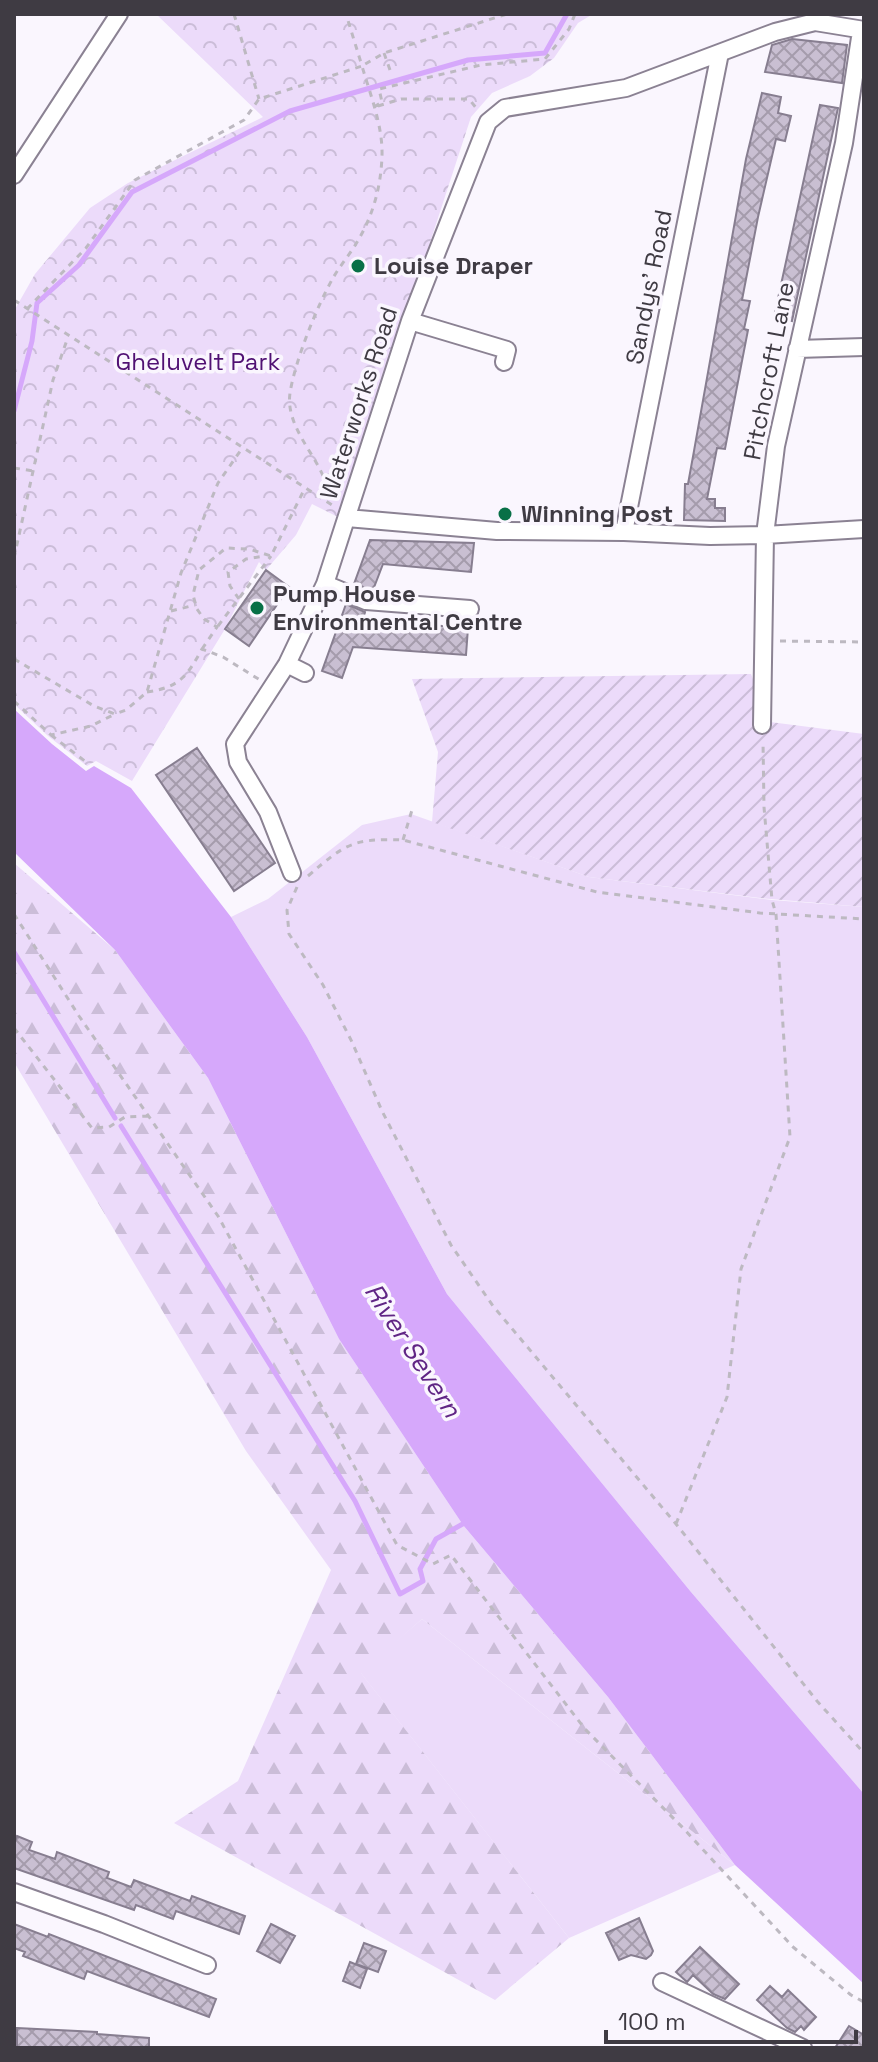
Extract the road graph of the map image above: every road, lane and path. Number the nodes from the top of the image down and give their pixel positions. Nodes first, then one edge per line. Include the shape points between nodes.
1 (119, 14) edge
2 (234, 14) edge
3 (346, 14) edge
4 (507, 14) edge
5 (575, 14) edge
6 (815, 18) edge
7 (862, 31) edge
8 (384, 53) junction
9 (720, 53) junction
10 (362, 66) junction
11 (390, 70) dead end
12 (259, 99) junction
13 (374, 107) junction
14 (488, 122) junction
15 (14, 175) edge
16 (14, 300) edge
17 (27, 309) junction
18 (410, 321) junction
19 (69, 335) junction
20 (864, 347) edge
21 (797, 349) junction
22 (504, 362) dead end
23 (243, 447) junction
24 (14, 468) edge
25 (34, 471) junction
26 (305, 487) junction
27 (326, 499) junction
28 (347, 518) junction
29 (864, 529) edge
30 (624, 532) junction
31 (765, 535) junction
32 (269, 556) junction
33 (14, 558) edge
34 (325, 584) junction
35 (239, 599) junction
36 (196, 605) junction
37 (14, 609) edge
38 (470, 609) dead end
39 (171, 611) junction
40 (217, 627) junction
41 (764, 641) junction
42 (864, 642) edge
43 (14, 647) edge
44 (202, 649) junction
45 (14, 659) edge
46 (287, 664) junction
47 (305, 673) dead end
48 (273, 688) junction
49 (147, 692) junction
50 (14, 701) edge
51 (115, 714) junction
52 (762, 725) joint
53 (51, 735) junction
54 (86, 762) dead end
55 (412, 810) dead end
56 (403, 840) junction
57 (292, 873) dead end
58 (14, 914) edge
59 (776, 914) junction
60 (864, 919) edge
61 (14, 1028) edge
62 (150, 1116) junction
63 (676, 1524) junction
64 (864, 1753) edge
65 (14, 1892) edge
66 (207, 1965) dead end
67 (662, 1982) dead end
68 (864, 2002) edge
69 (803, 2048) edge

1 - 15 street
2 - 12 path
3 - 10 path
4 - 8 path
5 - 13 path via 545,59 481,65 379,89 382,102
6 - 7 street
6 - 9 street
7 - 21 street, Pitchcroft Lane via 844,143
8 - 10 path
8 - 11 path
9 - 14 street via 626,88 505,108
9 - 30 street, Sandys' Road
10 - 12 path
10 - 13 path
12 - 17 path via 244,120 135,180 86,248
13 - 14 path via 401,99 469,99
13 - 27 path via 383,152 374,210 314,318 289,394 291,417 322,472
14 - 18 street, Waterworks Road
16 - 17 path
17 - 19 path
18 - 22 street via 507,350
18 - 28 street, Waterworks Road
19 - 23 path
19 - 25 path via 53,380
20 - 21 street
21 - 31 street, Pitchcroft Lane via 776,446
23 - 26 path
23 - 39 path via 218,483
24 - 25 path
25 - 33 path
26 - 27 path
26 - 32 path
27 - 28 path
28 - 30 street via 497,531
28 - 34 street, Waterworks Road
29 - 31 street
30 - 31 street
31 - 41 street, Pitchcroft Lane
32 - 35 path
32 - 35 path via 246,559 228,572
32 - 36 path via 226,548 199,570
34 - 38 street via 366,601
34 - 46 street, Waterworks Road
35 - 40 path
36 - 39 path
36 - 40 path
37 - 43 path
39 - 49 path
40 - 44 path
41 - 42 path
41 - 52 street, Pitchcroft Lane
44 - 48 path
44 - 49 path via 190,672 172,688
45 - 51 path
46 - 47 street
46 - 48 street, Waterworks Road
48 - 57 street, Waterworks Road via 235,744 238,762 268,812
49 - 51 path
50 - 53 path
51 - 53 path
52 - 59 path via 764,807
53 - 54 path
55 - 56 path
56 - 59 path via 597,892
56 - 63 path via 370,839 341,847 298,885 287,910 289,934 323,985 451,1245 493,1306
58 - 62 path
59 - 60 path
59 - 63 path via 790,1137 741,1269 727,1397
61 - 62 path via 92,1128 109,1127 125,1117
62 - 68 path via 218,1216 397,1545 433,1564 451,1555 585,1729 793,1947
63 - 64 path
65 - 66 street
67 - 69 street

